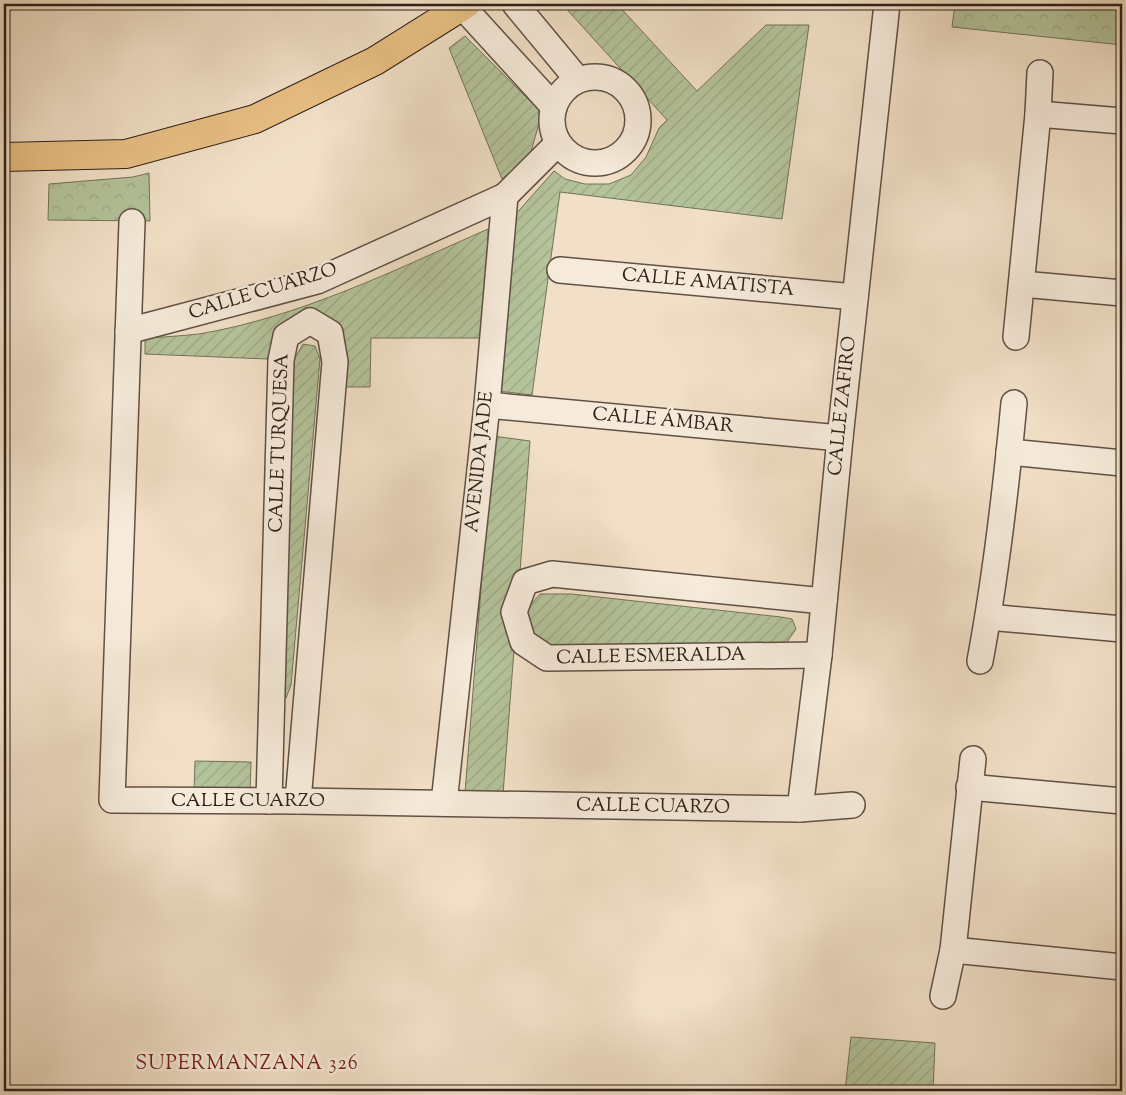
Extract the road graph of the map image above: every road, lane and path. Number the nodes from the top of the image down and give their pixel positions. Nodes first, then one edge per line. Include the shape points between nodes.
1 (515, 4) edge
2 (887, 4) edge
3 (464, 5) edge
4 (1040, 73) dead end
5 (578, 80) junction
6 (554, 107) junction
7 (1038, 114) junction
8 (1122, 121) edge
9 (558, 143) junction
10 (4, 157) edge
11 (505, 196) junction
12 (132, 222) dead end
13 (560, 270) dead end
14 (1022, 284) junction
15 (1122, 293) edge
16 (855, 296) junction
17 (128, 331) junction
18 (1016, 337) dead end
19 (1014, 403) dead end
20 (487, 405) junction
21 (840, 438) junction
22 (1010, 452) junction
23 (1122, 462) edge
24 (824, 601) junction
25 (988, 617) junction
26 (1122, 629) edge
27 (819, 655) junction
28 (980, 661) dead end
29 (972, 759) dead end
30 (969, 787) junction
31 (298, 800) junction
32 (269, 801) junction
33 (1122, 801) edge
34 (444, 803) junction
35 (852, 805) dead end
36 (800, 809) junction
37 (953, 950) junction
38 (1122, 967) edge
39 (943, 996) dead end

1 - 5 street
2 - 16 street, CALLE ZAFIRO
3 - 6 street
3 - 10 main road via 375,61 256,119 126,154
4 - 7 street
5 - 6 street via 559,96
5 - 9 street via 606,78 619,84 636,106 636,134 620,156 593,164 567,154
6 - 9 street via 551,119
7 - 8 street
7 - 14 street
9 - 11 street
11 - 17 street, CALLE CUARZO via 317,281
11 - 20 street, AVENIDA JADE
12 - 17 street, CALLE CUARZO
13 - 16 street, CALLE AMATISTA
14 - 15 street
14 - 18 street
16 - 21 street, CALLE ZAFIRO
17 - 32 street, CALLE CUARZO via 112,800
19 - 22 street
20 - 21 street, CALLE ÁMBAR
20 - 34 street, AVENIDA JADE
21 - 24 street, CALLE ZAFIRO
22 - 23 street
22 - 25 street
24 - 27 street, CALLE ZAFIRO
24 - 27 street, CALLE ESMERALDA via 552,574 525,582 514,612 523,642 547,658
25 - 26 street
25 - 28 street
27 - 36 street, CALLE ZAFIRO
29 - 30 street
30 - 33 street
30 - 37 street
31 - 32 street, CALLE CUARZO
31 - 32 street, CALLE TURQUESA via 335,362 330,332 310,321 286,336 281,360
31 - 34 street, CALLE CUARZO
34 - 36 street, CALLE CUARZO
35 - 36 street, CALLE CUARZO
37 - 38 street
37 - 39 street

